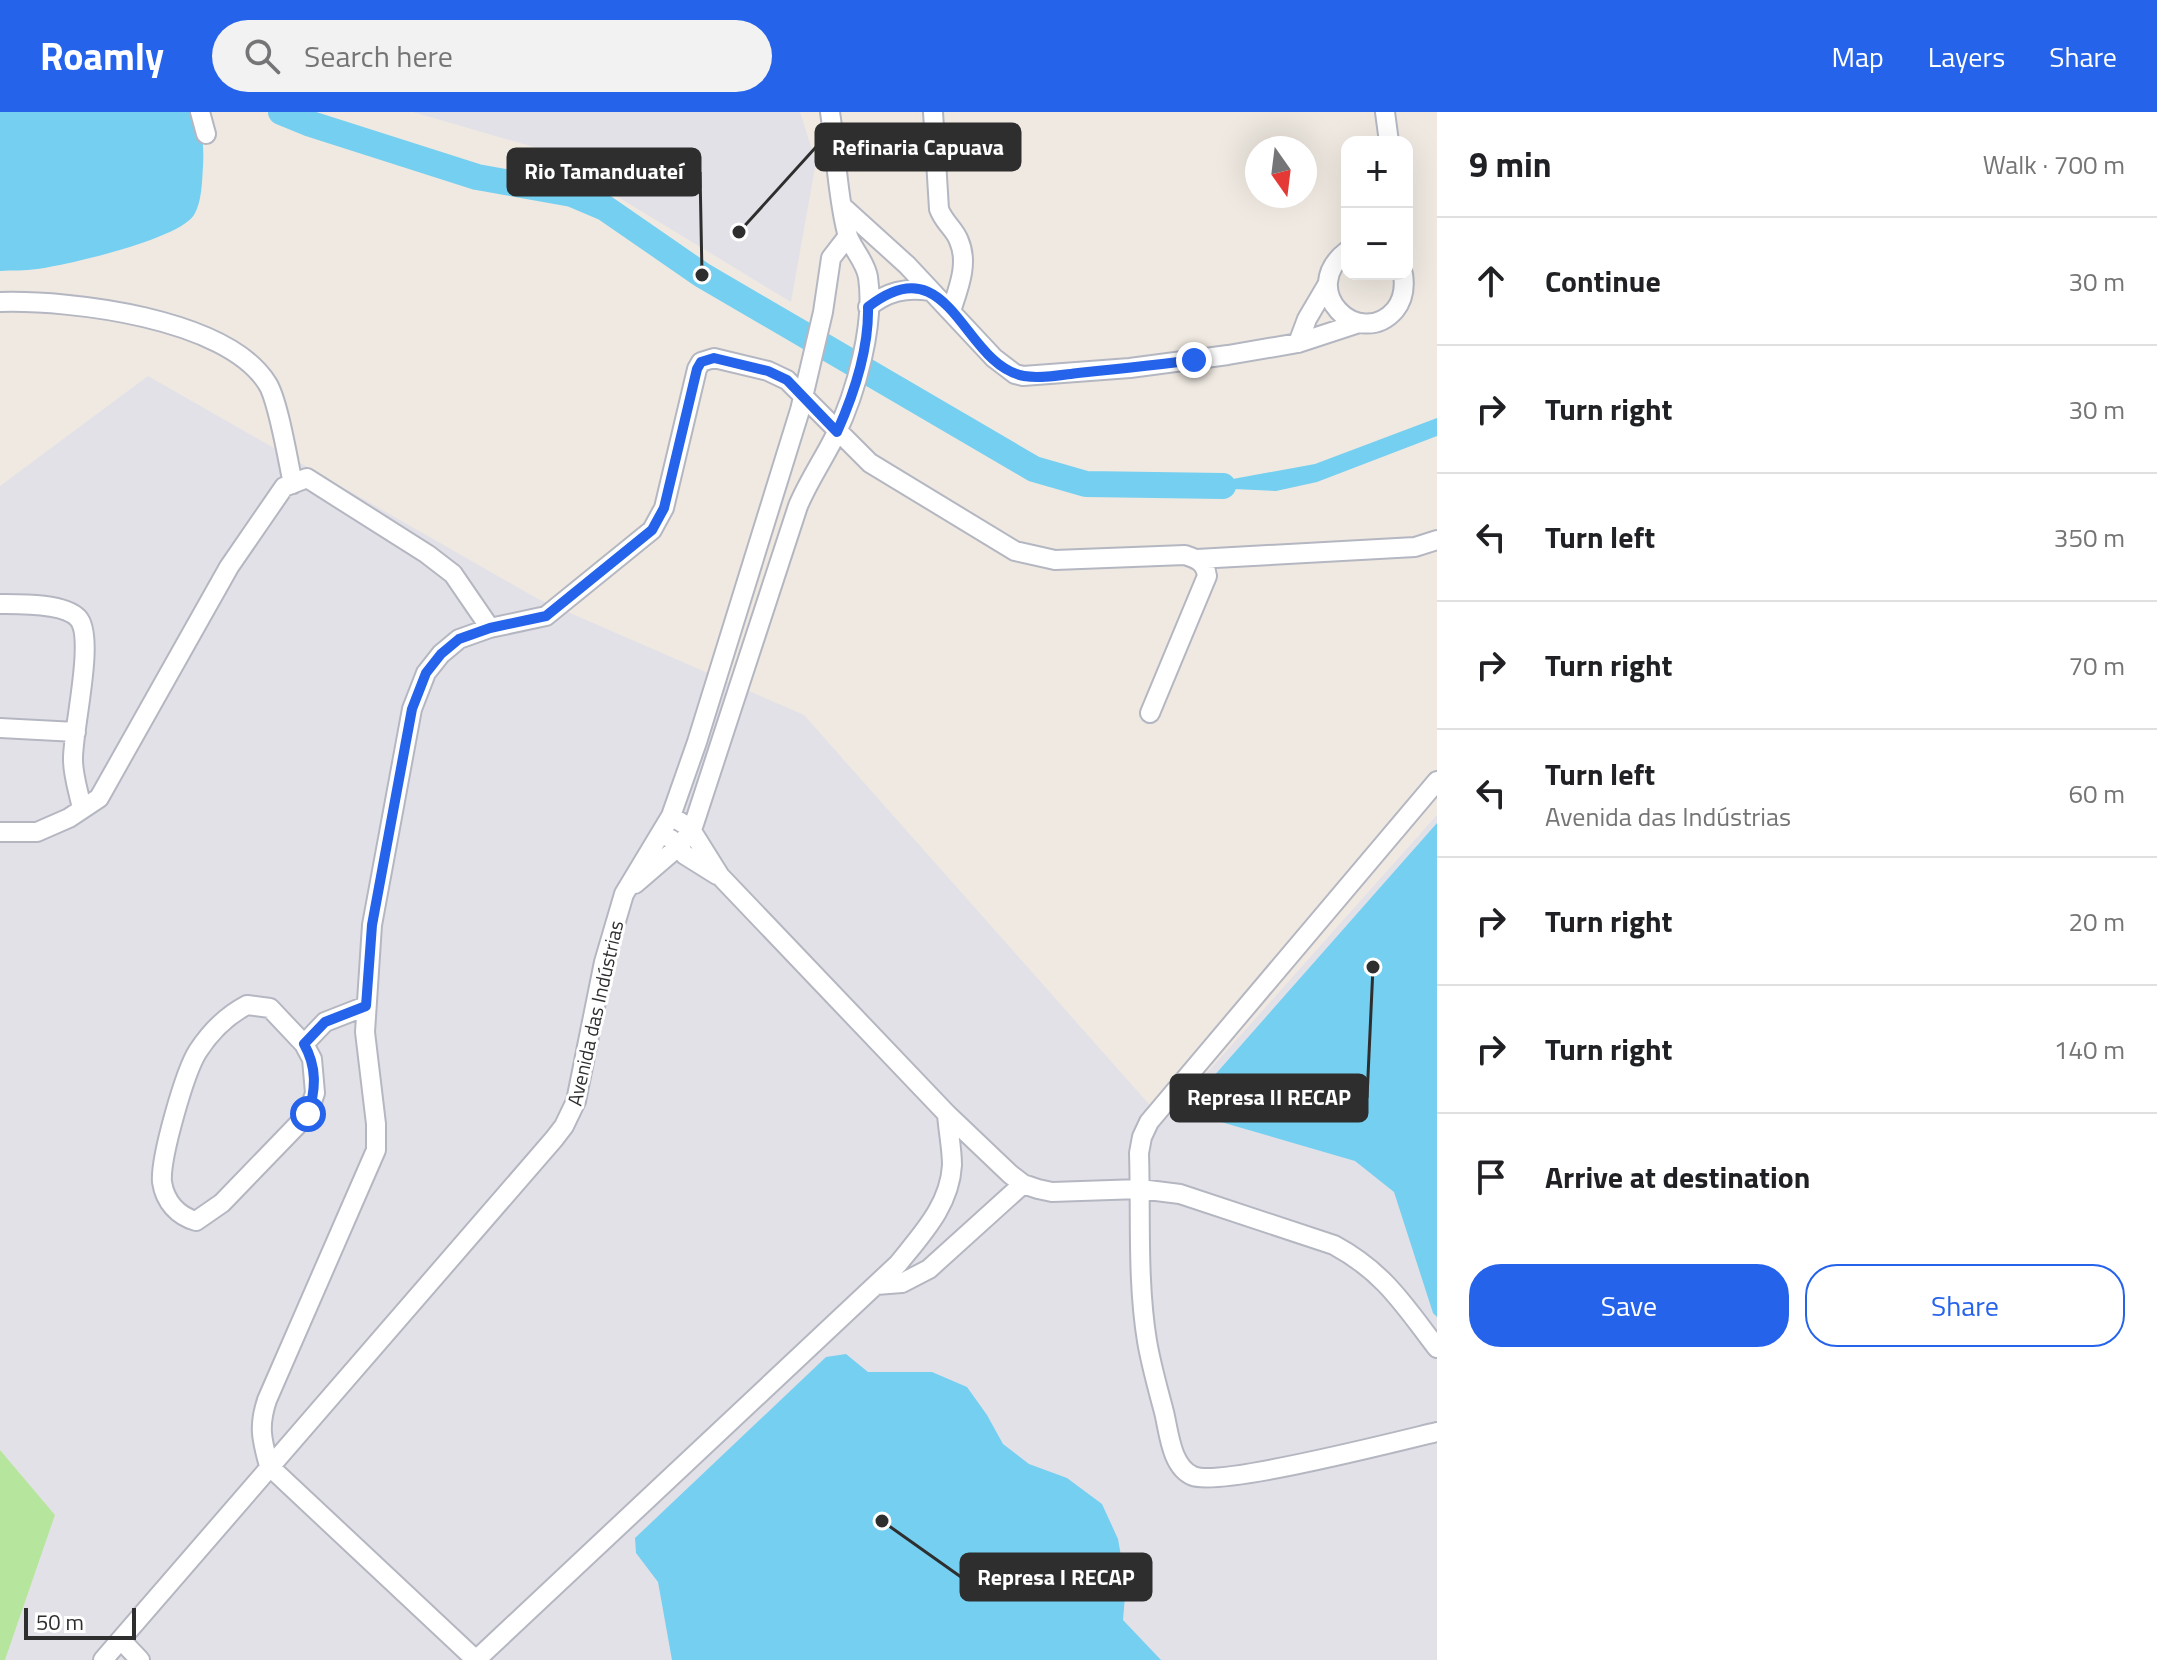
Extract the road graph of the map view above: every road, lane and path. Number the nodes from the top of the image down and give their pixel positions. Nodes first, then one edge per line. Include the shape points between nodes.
1 (200, 112) edge
2 (830, 112) edge
3 (933, 112) edge
4 (1385, 112) edge
5 (206, 134) dead end
6 (1388, 136) edge
7 (844, 208) junction
8 (848, 236) junction
9 (1341, 256) edge
10 (1404, 280) edge
11 (1327, 285) junction
12 (930, 291) junction
13 (0, 302) edge
14 (868, 307) junction
15 (951, 311) junction
16 (1359, 323) junction
17 (1298, 343) junction
18 (804, 394) junction
19 (837, 432) junction
20 (293, 484) junction
21 (1437, 540) edge
22 (1197, 559) junction
23 (0, 604) edge
24 (490, 628) junction
25 (1150, 713) dead end
26 (0, 728) edge
27 (76, 732) junction
28 (1437, 781) edge
29 (82, 809) junction
30 (667, 823) junction
31 (692, 830) junction
32 (0, 832) edge
33 (678, 847) junction
34 (720, 876) junction
35 (624, 894) junction
36 (366, 1006) junction
37 (304, 1044) junction
38 (947, 1114) junction
39 (1023, 1184) junction
40 (1140, 1189) junction
41 (876, 1285) junction
42 (1437, 1348) edge
43 (1437, 1432) edge
44 (269, 1466) junction
45 (121, 1640) junction
46 (103, 1660) edge
47 (140, 1660) edge
48 (476, 1660) edge

1 - 5 lane
2 - 7 lane
3 - 15 lane via 939,209 961,251 962,277
4 - 6 lane
7 - 8 lane
7 - 12 lane
8 - 14 lane via 868,277
8 - 18 lane, Avenida das Indústrias via 831,258
9 - 11 lane
10 - 16 lane via 1403,295 1391,314
11 - 16 lane via 1336,310
11 - 17 lane
12 - 14 lane via 899,291
12 - 15 lane
13 - 20 lane via 41,301 124,314 222,343 270,386
14 - 19 lane via 866,337
15 - 17 lane via 994,358 1015,374 1032,377 1205,359
16 - 17 lane
18 - 19 lane
18 - 24 lane via 768,371 714,358 701,362 664,508 652,530 546,616
18 - 30 lane, Avenida das Indústrias
19 - 22 lane via 870,463 1015,551 1055,560 1185,555
19 - 31 lane via 798,506
20 - 24 lane via 307,478 427,554 453,574
20 - 29 lane via 284,487 229,567 99,798
21 - 22 lane via 1415,547
22 - 25 lane via 1207,576
23 - 27 lane via 66,610 79,618 85,648
24 - 36 lane via 459,639 441,654 426,673 412,709 372,925
26 - 27 lane
27 - 29 lane via 73,761
28 - 40 lane via 1149,1122 1139,1153
29 - 32 lane via 37,832
30 - 31 lane
30 - 33 lane
30 - 35 lane, Avenida das Indústrias
31 - 33 lane
31 - 34 lane
33 - 34 lane
33 - 35 lane
34 - 38 lane
35 - 44 lane, Avenida das Indústrias via 604,962 576,1101 564,1126
36 - 37 lane via 325,1022
36 - 44 lane via 376,1150 264,1408 260,1434
37 - 37 lane via 312,1059 315,1093 308,1114 222,1203 196,1221 183,1218 170,1204 162,1181 182,1090 196,1054 229,1014 247,1005 270,1008
38 - 39 lane
38 - 41 lane via 952,1165 946,1194 933,1221
39 - 40 lane via 1052,1192
39 - 41 lane via 929,1269 902,1283
40 - 42 lane via 1180,1194 1334,1245 1384,1279
40 - 43 lane via 1147,1341 1173,1452 1187,1473 1196,1478 1236,1475
41 - 48 lane
44 - 45 lane, Avenida das Indústrias
44 - 48 lane
45 - 46 lane, Avenida das Indústrias
45 - 47 lane

